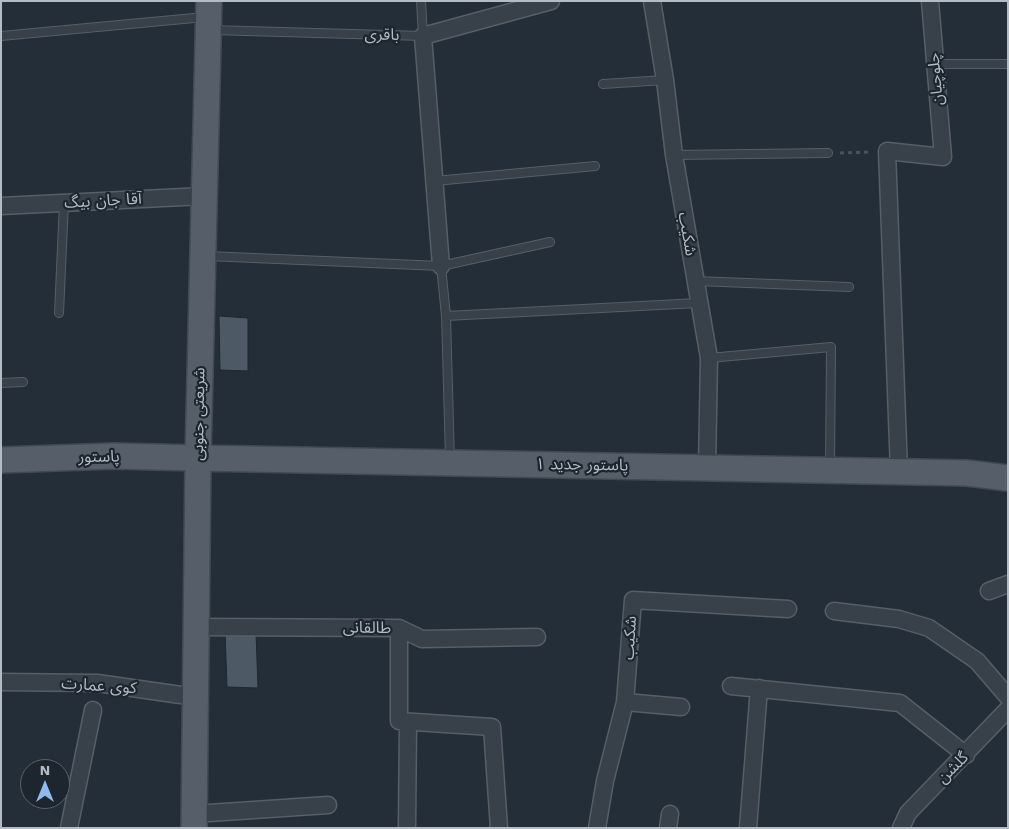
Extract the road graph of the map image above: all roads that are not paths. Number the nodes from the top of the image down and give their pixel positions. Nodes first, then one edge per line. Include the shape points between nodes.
1 (420, 1) edge
2 (551, 1) edge
3 (652, 1) edge
4 (930, 1) edge
5 (209, 16) edge
6 (1, 36) edge
7 (423, 36) junction
8 (935, 64) junction
9 (1008, 64) edge
10 (665, 80) junction
11 (603, 84) dead end
12 (828, 153) road end
13 (674, 155) junction
14 (595, 166) dead end
15 (435, 181) junction
16 (204, 196) junction
17 (64, 203) junction
18 (1, 206) edge
19 (550, 242) dead end
20 (203, 256) junction
21 (441, 266) junction
22 (696, 281) junction
23 (850, 287) dead end
24 (699, 303) junction
25 (59, 313) dead end
26 (446, 316) junction
27 (709, 358) junction
28 (23, 382) dead end
29 (1, 383) edge
30 (198, 458) junction
31 (1, 460) edge
32 (450, 463) junction
33 (707, 468) junction
34 (1008, 468) edge
35 (830, 470) junction
36 (898, 471) junction
37 (967, 473) junction
38 (1008, 478) edge
39 (1008, 584) edge
40 (989, 591) dead end
41 (788, 609) dead end
42 (834, 611) dead end
43 (196, 627) junction
44 (398, 628) junction
45 (537, 637) dead end
46 (1, 682) edge
47 (730, 686) dead end
48 (759, 688) junction
49 (196, 697) junction
50 (1008, 697) edge
51 (625, 702) junction
52 (682, 707) dead end
53 (1008, 709) edge
54 (93, 710) dead end
55 (408, 722) junction
56 (966, 755) junction
57 (328, 804) dead end
58 (194, 821) edge
59 (70, 828) edge
60 (408, 828) edge
61 (499, 828) edge
62 (597, 828) edge
63 (748, 828) edge
64 (901, 828) edge

1 - 7 lane
2 - 7 street, باقری
3 - 10 street, شکیب
4 - 8 street, چلوچیان
5 - 6 lane, باقری
5 - 7 lane, باقری
5 - 16 main road, شریعتی جنوبی
7 - 15 street
8 - 9 lane
8 - 36 street, چلوچیان via 943,157 887,151
10 - 11 lane
10 - 13 street, شکیب
12 - 13 lane
13 - 22 street, شکیب
14 - 15 lane
15 - 21 street
16 - 17 street, آقا جان بیگ
16 - 20 main road, شریعتی جنوبی
17 - 18 street, آقا جان بیگ
17 - 25 lane
19 - 21 lane
20 - 21 lane
20 - 30 main road, شریعتی جنوبی
21 - 26 lane
22 - 23 lane
22 - 24 street, شکیب
24 - 26 lane
24 - 27 street, شکیب
26 - 32 lane
27 - 33 street, شکیب
27 - 35 lane via 831,347
28 - 29 lane
30 - 31 main road, پاستور via 114,456
30 - 32 main road, پاستور جدید ۱
30 - 43 main road, شریعتی جنوبی
32 - 33 main road, پاستور جدید ۱
33 - 35 main road, پاستور جدید ۱
34 - 37 main road, پاستور جدید ۱
35 - 36 main road, پاستور جدید ۱
36 - 37 main road, پاستور جدید ۱
37 - 38 main road, پاستور جدید ۱
39 - 40 street
41 - 51 street, شکیب via 633,600
42 - 50 street via 898,619 929,628 978,661
43 - 44 street, طالقانی
43 - 49 main road, شریعتی جنوبی
44 - 45 street, طالقانی via 422,639
44 - 55 street via 398,721
46 - 49 street, کوی عمارت via 97,683
47 - 48 street
48 - 56 street via 900,703
48 - 63 street
49 - 58 main road, شریعتی جنوبی
51 - 52 street
51 - 62 street, شکیب
53 - 56 street, گلشن
54 - 59 street
55 - 60 street
55 - 61 street via 492,727
56 - 64 street, گلشن via 908,813
57 - 58 street

